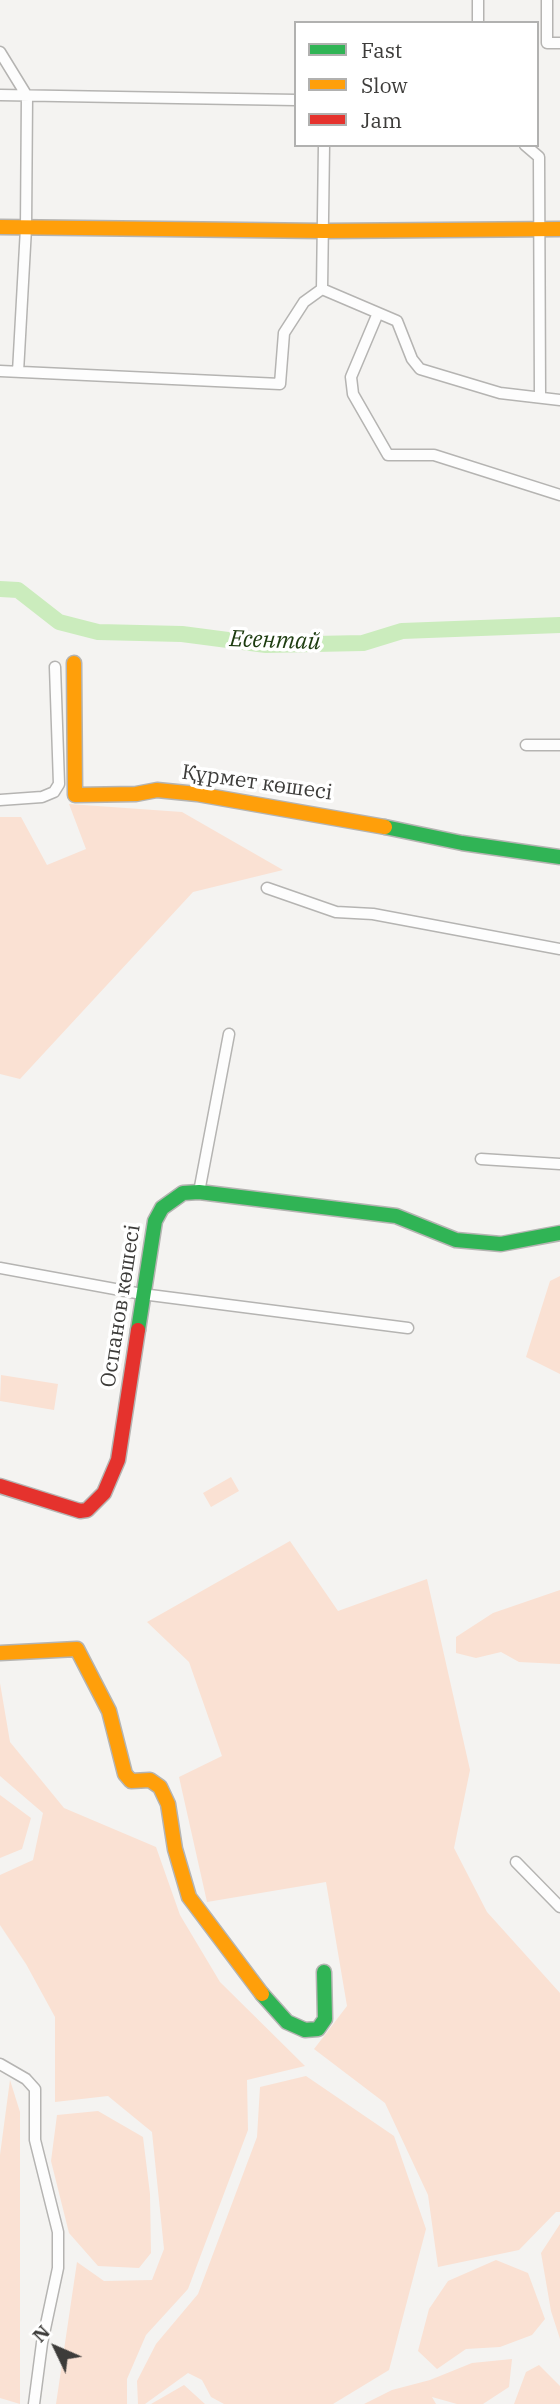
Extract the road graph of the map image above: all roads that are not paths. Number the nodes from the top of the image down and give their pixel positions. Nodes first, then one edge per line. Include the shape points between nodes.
1 (478, 0) edge
2 (547, 0) edge
3 (478, 21) edge
4 (560, 43) edge
5 (0, 52) edge
6 (0, 95) edge
7 (27, 96) junction
8 (294, 100) edge
9 (324, 147) edge
10 (527, 147) edge
11 (0, 227) edge
12 (26, 228) junction
13 (560, 229) edge
14 (538, 230) junction
15 (324, 231) junction
16 (322, 289) junction
17 (378, 313) junction
18 (0, 371) edge
19 (18, 372) junction
20 (540, 397) junction
21 (560, 400) edge
22 (560, 495) edge
23 (74, 663) dead end
24 (55, 667) dead end
25 (526, 745) dead end
26 (560, 745) edge
27 (0, 800) edge
28 (560, 857) edge
29 (267, 888) dead end
30 (560, 949) edge
31 (229, 1034) dead end
32 (481, 1159) dead end
33 (560, 1164) edge
34 (199, 1192) junction
35 (560, 1233) edge
36 (0, 1268) edge
37 (142, 1294) junction
38 (408, 1328) dead end
39 (0, 1486) edge
40 (0, 1653) edge
41 (516, 1863) dead end
42 (560, 1906) edge
43 (324, 1972) dead end
44 (0, 2064) edge
45 (34, 2404) edge

1 - 3 street
2 - 4 street via 547,43
5 - 7 street
6 - 7 street
7 - 8 street
7 - 12 street
9 - 15 street
10 - 14 street via 539,157
11 - 12 street
12 - 15 street
12 - 19 street
13 - 14 street
14 - 15 street
14 - 20 street
15 - 16 street
16 - 17 street
16 - 19 street via 304,302 284,333 280,384
17 - 20 street via 397,321 420,369 500,393
17 - 22 street via 351,377 353,394 388,456 434,455
18 - 19 street
20 - 21 street
23 - 28 street, Құрмет көшесі via 75,795 157,790 197,794
24 - 27 street via 59,784 42,797
25 - 26 street
29 - 30 street via 336,912 373,914
31 - 34 street
32 - 33 street
34 - 35 street, Оспанов көшесі via 396,1216 456,1240 500,1244
34 - 37 street, Оспанов көшесі via 183,1193 162,1208 155,1221
36 - 37 street
37 - 38 street
37 - 39 street, Оспанов көшесі via 118,1460 104,1493 80,1511
40 - 43 street via 77,1649 109,1711 125,1774 131,1781 150,1780 160,1787 168,1804 175,1849 190,1897 287,2022 318,2029 325,2019
41 - 42 street
44 - 45 street via 35,2089 35,2140 58,2232 58,2268

